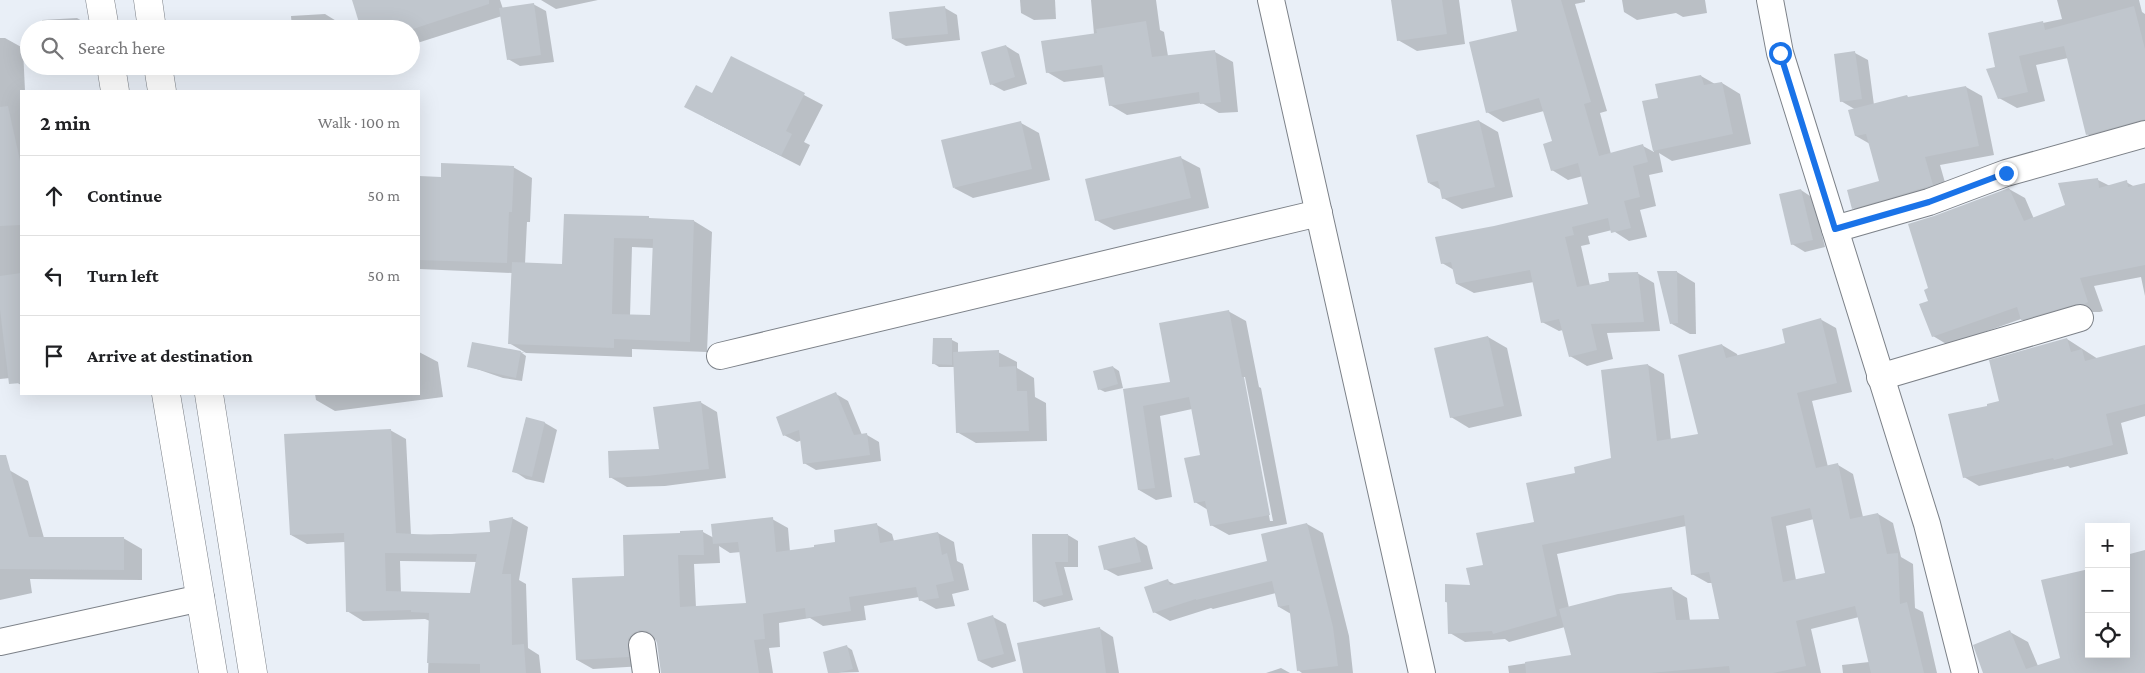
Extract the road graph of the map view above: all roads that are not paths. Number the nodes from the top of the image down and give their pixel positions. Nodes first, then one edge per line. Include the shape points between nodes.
1 (100, 0) edge
2 (148, 0) edge
3 (1271, 0) edge
4 (1770, 0) edge
5 (103, 20) edge
6 (151, 20) edge
7 (112, 75) edge
8 (159, 75) edge
9 (115, 90) edge
10 (162, 90) edge
11 (2145, 134) edge
12 (1319, 213) junction
13 (1835, 229) junction
14 (2080, 318) dead end
15 (720, 356) dead end
16 (1880, 377) junction
17 (166, 395) edge
18 (209, 395) edge
19 (201, 598) junction
20 (0, 642) edge
21 (642, 645) dead end
22 (213, 673) edge
23 (253, 673) edge
24 (646, 673) edge
25 (1422, 673) edge
26 (1965, 673) edge

1 - 5 main road
2 - 6 main road
3 - 12 street
4 - 13 street via 1780,53
7 - 9 main road
8 - 10 main road
11 - 13 street via 2006,173 1929,202
12 - 15 street
12 - 25 street
13 - 16 street
14 - 16 street
16 - 26 street via 1927,524
17 - 19 main road
18 - 23 main road
19 - 20 street
19 - 22 main road
21 - 24 street

